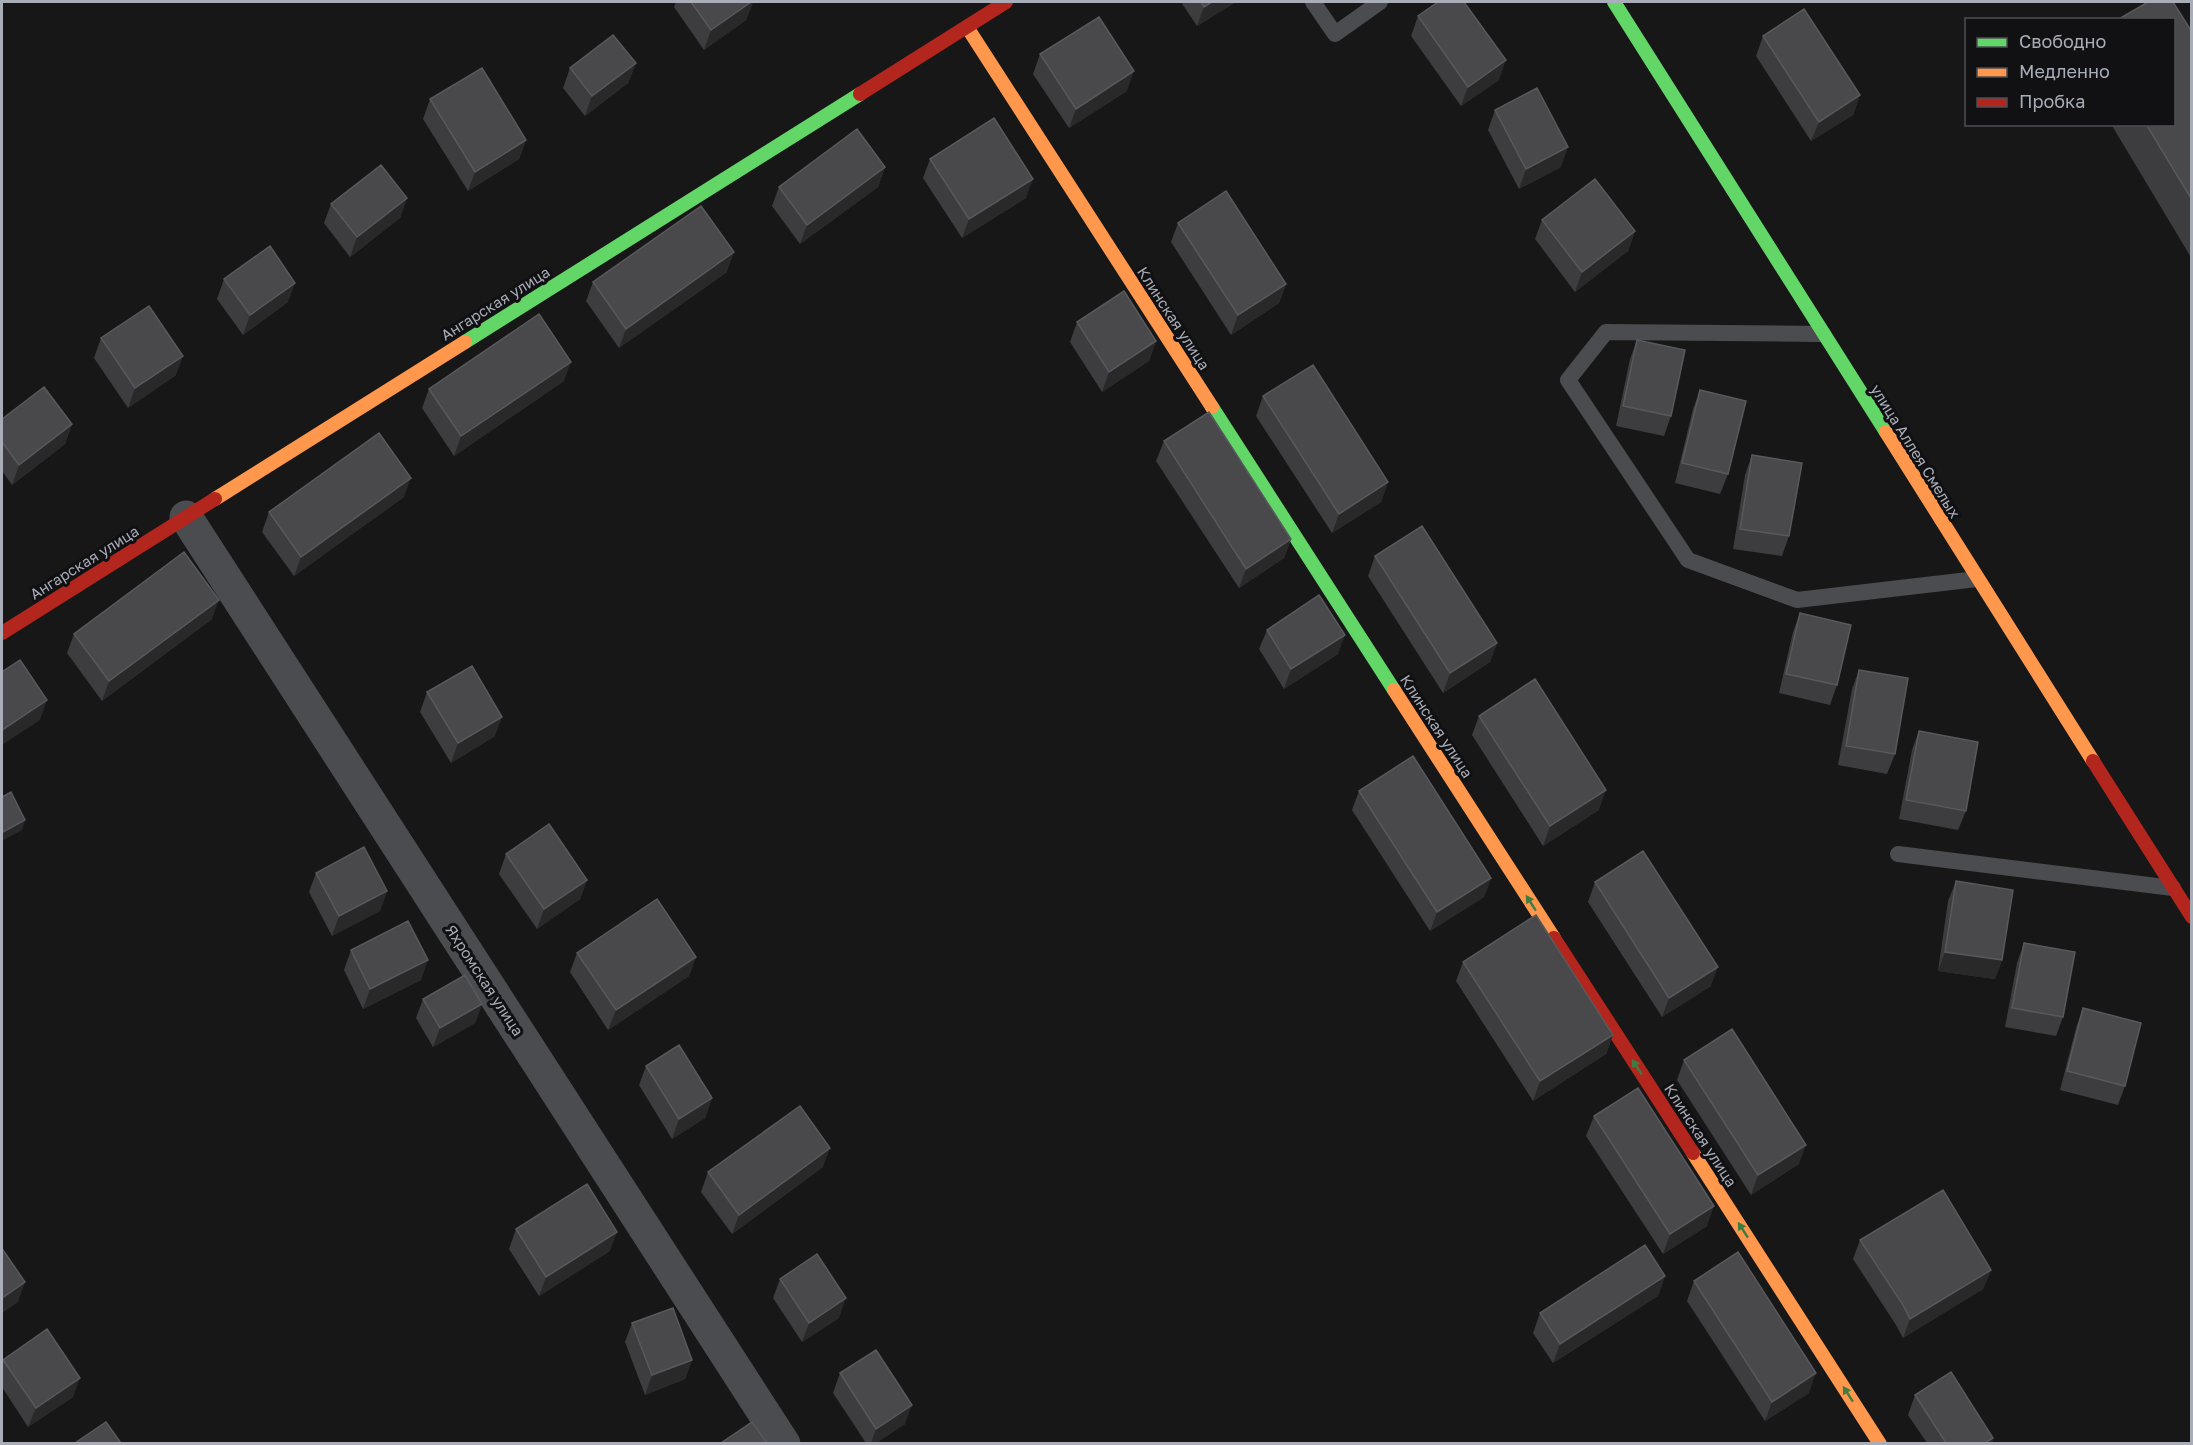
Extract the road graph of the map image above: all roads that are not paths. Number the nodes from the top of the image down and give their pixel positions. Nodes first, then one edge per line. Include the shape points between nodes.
1 (1006, 2) edge
2 (1313, 2) edge
3 (1380, 2) edge
4 (1614, 2) edge
5 (967, 27) junction
6 (1823, 334) junction
7 (186, 517) junction
8 (1977, 579) junction
9 (2, 633) edge
10 (1898, 854) dead end
11 (2173, 888) junction
12 (2192, 917) edge
13 (784, 1443) edge
14 (1880, 1443) edge

1 - 5 street, Ангарская улица
2 - 3 lane via 1335,34
4 - 6 street, улица Аллея Смелых
5 - 7 street, Ангарская улица
14 -> 5 street, Клинская улица
6 - 8 street, улица Аллея Смелых
6 - 8 lane via 1606,332 1568,380 1688,560 1797,600
7 - 9 street, Ангарская улица
7 - 13 street, Яхромская улица
8 - 11 street, улица Аллея Смелых
10 - 11 lane
11 - 12 street, улица Аллея Смелых

